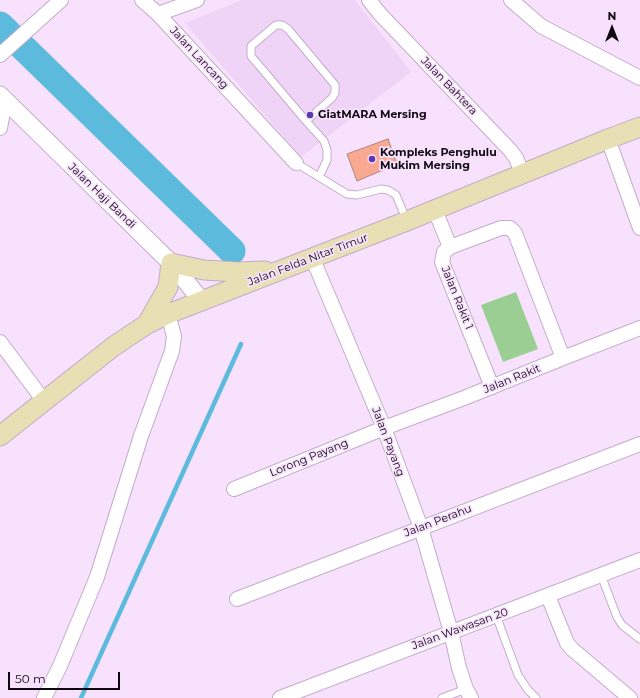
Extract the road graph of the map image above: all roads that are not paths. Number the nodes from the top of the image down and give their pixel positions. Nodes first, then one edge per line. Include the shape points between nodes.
1 (61, 0) edge
2 (142, 0) edge
3 (197, 0) edge
4 (369, 0) edge
5 (511, 0) edge
6 (158, 14) junction
7 (4, 52) edge
8 (640, 78) edge
9 (2, 98) edge
10 (306, 121) junction
11 (640, 127) edge
12 (0, 128) edge
13 (608, 139) junction
14 (296, 163) joint
15 (523, 175) junction
16 (319, 177) junction
17 (435, 210) junction
18 (407, 221) junction
19 (640, 228) edge
20 (450, 246) junction
21 (312, 257) junction
22 (171, 263) junction
23 (280, 270) junction
24 (201, 300) junction
25 (168, 314) junction
26 (147, 324) junction
27 (640, 328) edge
28 (0, 342) edge
29 (562, 358) junction
30 (492, 387) junction
31 (44, 401) junction
32 (384, 428) junction
33 (0, 436) edge
34 (640, 444) edge
35 (234, 489) dead end
36 (421, 528) junction
37 (640, 560) edge
38 (601, 574) junction
39 (548, 596) junction
40 (237, 599) dead end
41 (496, 616) junction
42 (451, 632) junction
43 (640, 639) edge
44 (468, 693) edge
45 (44, 698) edge
46 (280, 698) edge
47 (442, 698) edge
48 (536, 698) edge
49 (630, 698) edge

1 - 7 street
2 - 6 street, Jalan Lancang
3 - 6 street
4 - 15 street, Jalan Bahtera via 510,150
5 - 8 street via 540,26
6 - 14 street, Jalan Lancang
9 - 12 street
9 - 22 street, Jalan Haji Bandi
10 - 10 lane via 251,56 251,46 276,25 288,29 335,85 332,98
10 - 16 lane via 324,141 327,150 327,160
11 - 13 main road, Jalan Felda Nitar Timur
13 - 15 main road, Jalan Felda Nitar Timur
13 - 19 street
14 - 16 lane
15 - 17 main road, Jalan Felda Nitar Timur
16 - 18 lane via 347,194 388,190 396,195
17 - 18 main road, Jalan Felda Nitar Timur
17 - 20 street
18 - 21 main road, Jalan Felda Nitar Timur
20 - 29 street via 501,228 510,228 515,233
20 - 30 street, Jalan Rakit 1 via 444,252 442,262
21 - 23 main road, Jalan Felda Nitar Timur
21 - 32 street, Jalan Payang
22 - 23 main road via 204,270
22 - 24 street, Jalan Haji Bandi
22 - 26 main road via 168,287
23 - 24 main road, Jalan Felda Nitar Timur
24 - 25 main road, Jalan Felda Nitar Timur
25 - 26 main road, Jalan Felda Nitar Timur
25 - 45 street via 174,336 172,352 97,577
26 - 31 main road, Jalan Felda Nitar Timur via 114,346
27 - 29 street, Jalan Rakit
28 - 31 street
29 - 30 street, Jalan Rakit
30 - 32 street, Jalan Rakit
31 - 33 main road, Jalan Felda Nitar Timur
32 - 35 street, Lorong Payang
32 - 36 street, Jalan Payang
34 - 36 street, Jalan Perahu
36 - 40 street, Jalan Perahu
36 - 42 street, Jalan Payang
37 - 38 street, Jalan Wawasan 20
38 - 39 street, Jalan Wawasan 20
38 - 43 lane via 617,618
39 - 41 street, Jalan Wawasan 20
39 - 49 street via 572,650
41 - 42 street, Jalan Wawasan 20
41 - 48 lane via 518,675
42 - 44 street, Jalan Payang
42 - 46 street, Jalan Wawasan 20
44 - 47 lane

